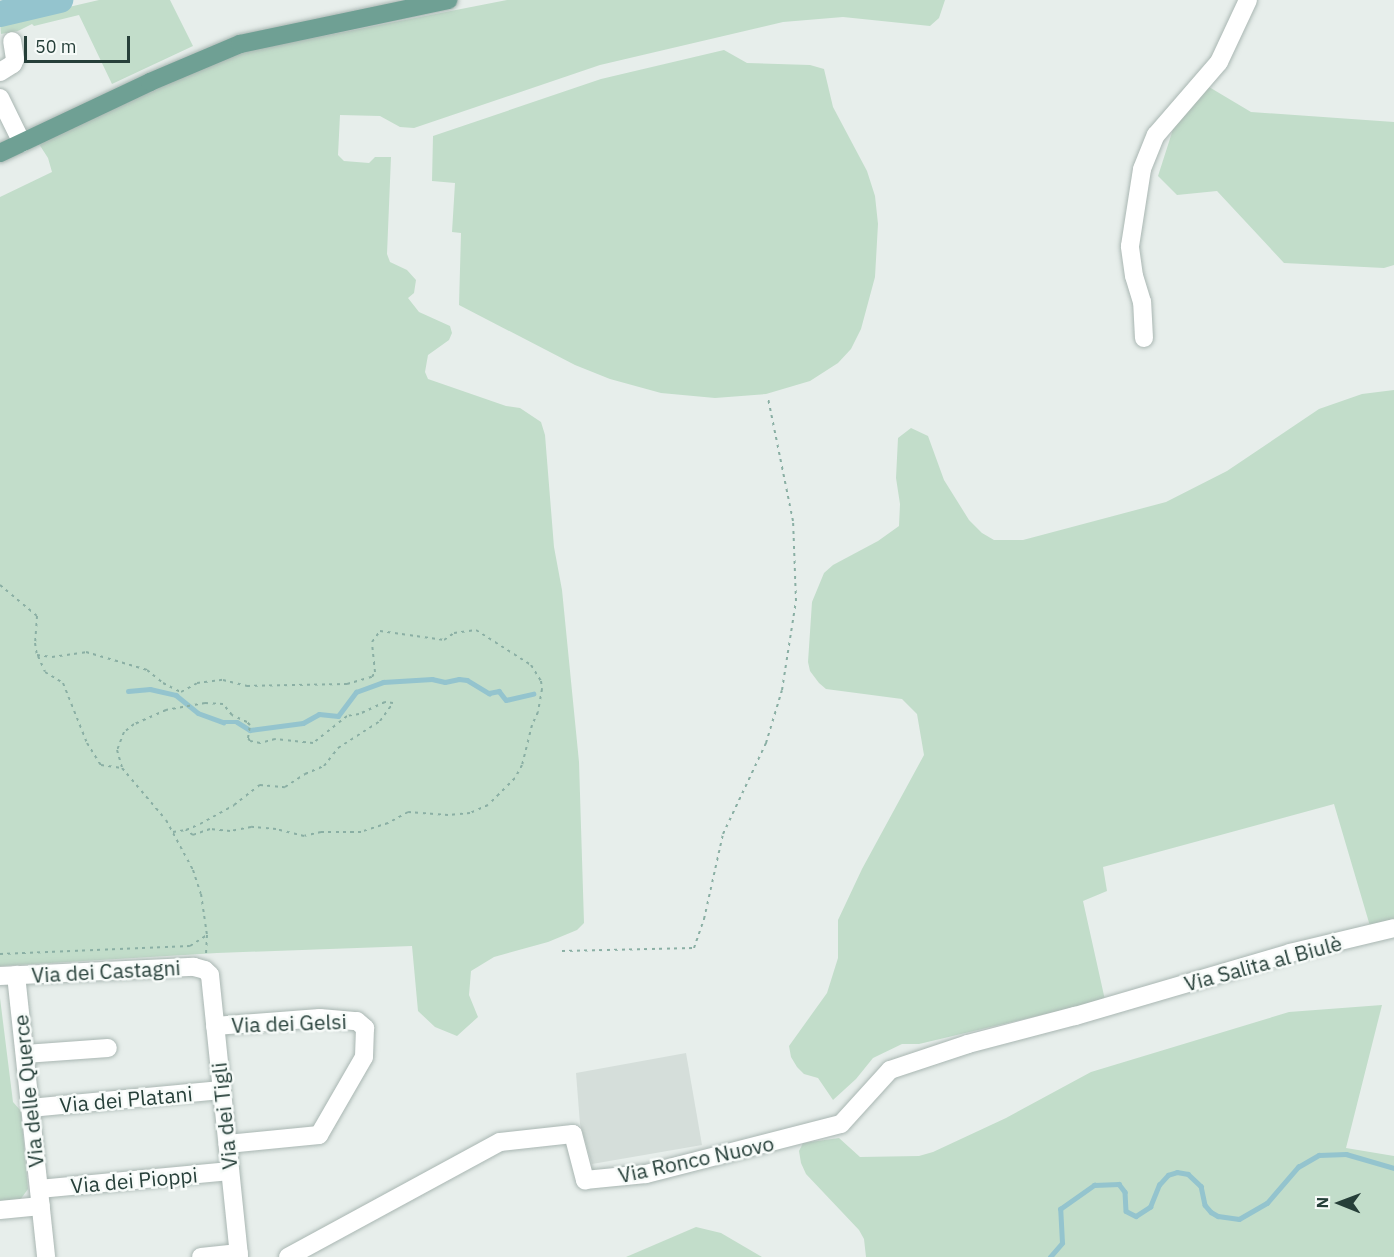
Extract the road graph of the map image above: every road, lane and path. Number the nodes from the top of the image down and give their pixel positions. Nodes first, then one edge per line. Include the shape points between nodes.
1 (448, 0) edge
2 (1248, 0) edge
3 (12, 41) dead end
4 (0, 72) edge
5 (0, 98) edge
6 (22, 143) junction
7 (0, 153) edge
8 (1144, 338) dead end
9 (768, 398) dead end
10 (0, 585) edge
11 (37, 655) junction
12 (122, 768) junction
13 (186, 830) junction
14 (173, 832) junction
15 (1394, 928) edge
16 (207, 935) junction
17 (562, 951) dead end
18 (0, 954) edge
19 (207, 973) junction
20 (8, 976) edge
21 (1132, 998) joint
22 (215, 1026) junction
23 (108, 1048) dead end
24 (25, 1054) junction
25 (221, 1090) junction
26 (30, 1108) junction
27 (227, 1144) junction
28 (230, 1171) junction
29 (40, 1197) junction
30 (0, 1210) edge
31 (239, 1255) edge
32 (46, 1257) edge
33 (201, 1257) edge
34 (288, 1257) edge

1 - 6 main road via 213,53
2 - 8 street via 1219,62 1156,135 1142,169 1130,246 1142,302
3 - 4 street via 13,64
5 - 6 street
6 - 7 main road
9 - 17 path via 793,520 796,601 782,690 766,743 723,834 694,948
10 - 11 path via 37,615
11 - 12 path via 45,672 63,683 87,743 101,765
11 - 13 path via 86,652 147,670 181,692 197,683 223,680 247,686 340,684 372,677 372,642 380,631 444,640 454,633 476,630 531,665 541,681 538,712 522,765 515,778 488,805 470,813 408,812 388,824 361,832 304,836 251,827 210,829 193,835
12 - 13 path via 117,750 124,732 166,710 223,704 232,715 250,725 250,741 313,743 347,716 385,702 393,703 380,721 338,748 324,766 285,787 261,785 234,805
12 - 14 path
13 - 14 path
14 - 16 path via 194,870
15 - 21 street, Via Salita al Biulè
16 - 18 path via 190,946
16 - 19 path
19 - 20 street, Via dei Castagni via 194,967
19 - 22 street, Via dei Tigli
20 - 24 street, Via delle Querce
21 - 34 street, Via Ronco Nuovo via 890,1070 841,1124 646,1174 585,1180 573,1134 500,1142
22 - 25 street, Via dei Tigli
22 - 27 street, Via dei Gelsi via 320,1018 359,1022 365,1032 364,1057 318,1135
23 - 24 street
24 - 26 street, Via delle Querce
25 - 26 street, Via dei Platani
25 - 27 street, Via dei Tigli
26 - 29 street, Via delle Querce
27 - 28 street, Via dei Tigli
28 - 29 street, Via dei Pioppi
28 - 31 street, Via dei Tigli
29 - 30 street
29 - 32 street, Via delle Querce
31 - 33 street

